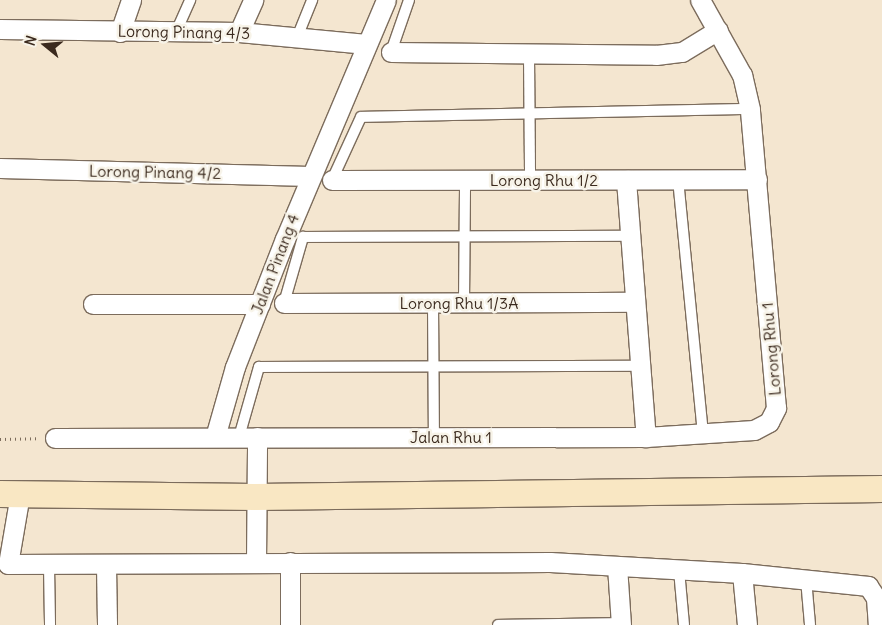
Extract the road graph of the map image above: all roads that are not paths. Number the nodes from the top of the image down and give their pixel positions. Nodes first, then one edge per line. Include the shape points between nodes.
1 (131, 0) edge
2 (190, 0) edge
3 (253, 0) edge
4 (312, 0) edge
5 (386, 0) edge
6 (409, 0) edge
7 (700, 0) edge
8 (0, 29) edge
9 (718, 30) junction
10 (120, 32) junction
11 (176, 32) junction
12 (239, 32) junction
13 (298, 35) junction
14 (366, 44) junction
15 (391, 52) joint
16 (529, 54) junction
17 (750, 108) junction
18 (530, 113) junction
19 (0, 168) edge
20 (310, 176) junction
21 (678, 179) junction
22 (757, 179) junction
23 (332, 180) joint
24 (465, 180) junction
25 (530, 180) junction
26 (626, 180) junction
27 (630, 236) junction
28 (463, 239) junction
29 (635, 302) junction
30 (434, 303) junction
31 (464, 303) junction
32 (93, 304) dead end
33 (260, 304) junction
34 (284, 304) joint
35 (433, 366) junction
36 (640, 366) junction
37 (703, 433) junction
38 (215, 437) junction
39 (248, 437) junction
40 (434, 437) junction
41 (646, 437) junction
42 (54, 438) road end
43 (882, 488) edge
44 (10, 494) edge
45 (254, 497) junction
46 (256, 562) junction
47 (290, 562) junction
48 (48, 566) junction
49 (106, 566) junction
50 (617, 566) junction
51 (4, 567) edge
52 (679, 570) junction
53 (742, 573) junction
54 (806, 579) junction
55 (621, 624) edge
56 (50, 625) edge
57 (107, 625) edge
58 (290, 625) edge
59 (498, 625) edge
60 (684, 625) edge
61 (746, 625) edge
62 (810, 625) edge
63 (878, 625) edge

1 - 10 street
2 - 11 lane
3 - 12 street
4 - 13 lane
5 - 14 street, Jalan Pinang 4
6 - 15 lane
7 - 9 street
8 - 10 street, Lorong Pinang 4/3
9 - 16 street via 682,52
9 - 17 street via 742,74
10 - 11 street, Lorong Pinang 4/3
11 - 12 street, Lorong Pinang 4/3
12 - 13 street, Lorong Pinang 4/3
13 - 14 street, Lorong Pinang 4/3
14 - 20 street, Jalan Pinang 4
15 - 16 street
16 - 18 lane
17 - 18 lane
17 - 22 street
18 - 23 lane via 361,117
18 - 25 lane
19 - 20 street, Lorong Pinang 4/2
20 - 33 street, Jalan Pinang 4
21 - 22 street, Lorong Rhu 1/2
21 - 26 street, Lorong Rhu 1/2
21 - 37 lane
22 - 37 street, Lorong Rhu 1 via 775,412 754,430
23 - 24 street, Lorong Rhu 1/2
24 - 25 street, Lorong Rhu 1/2
24 - 28 lane
25 - 26 street, Lorong Rhu 1/2
26 - 27 street
27 - 28 lane
27 - 29 street
28 - 31 lane
28 - 34 lane via 303,237
29 - 31 street, Lorong Rhu 1/3A
29 - 36 street
30 - 31 street, Lorong Rhu 1/3A
30 - 34 street, Lorong Rhu 1/3A
30 - 35 lane
32 - 33 street
33 - 38 street, Jalan Pinang 4
35 - 36 lane
35 - 39 lane via 259,367
35 - 40 lane
36 - 41 street
37 - 41 street, Lorong Rhu 1
38 - 39 street
38 - 42 street
39 - 40 street, Jalan Rhu 1
39 - 45 street
40 - 41 street, Jalan Rhu 1
43 - 45 street
44 - 45 street
44 - 51 street
45 - 46 street
46 - 47 street
46 - 49 street
47 - 50 street
47 - 58 street
48 - 49 street
48 - 51 street
48 - 56 lane
49 - 57 street
50 - 52 street
50 - 55 street
52 - 53 street
52 - 60 lane
53 - 54 street
53 - 61 street
54 - 62 lane
54 - 63 street via 868,586 876,598
55 - 59 lane

